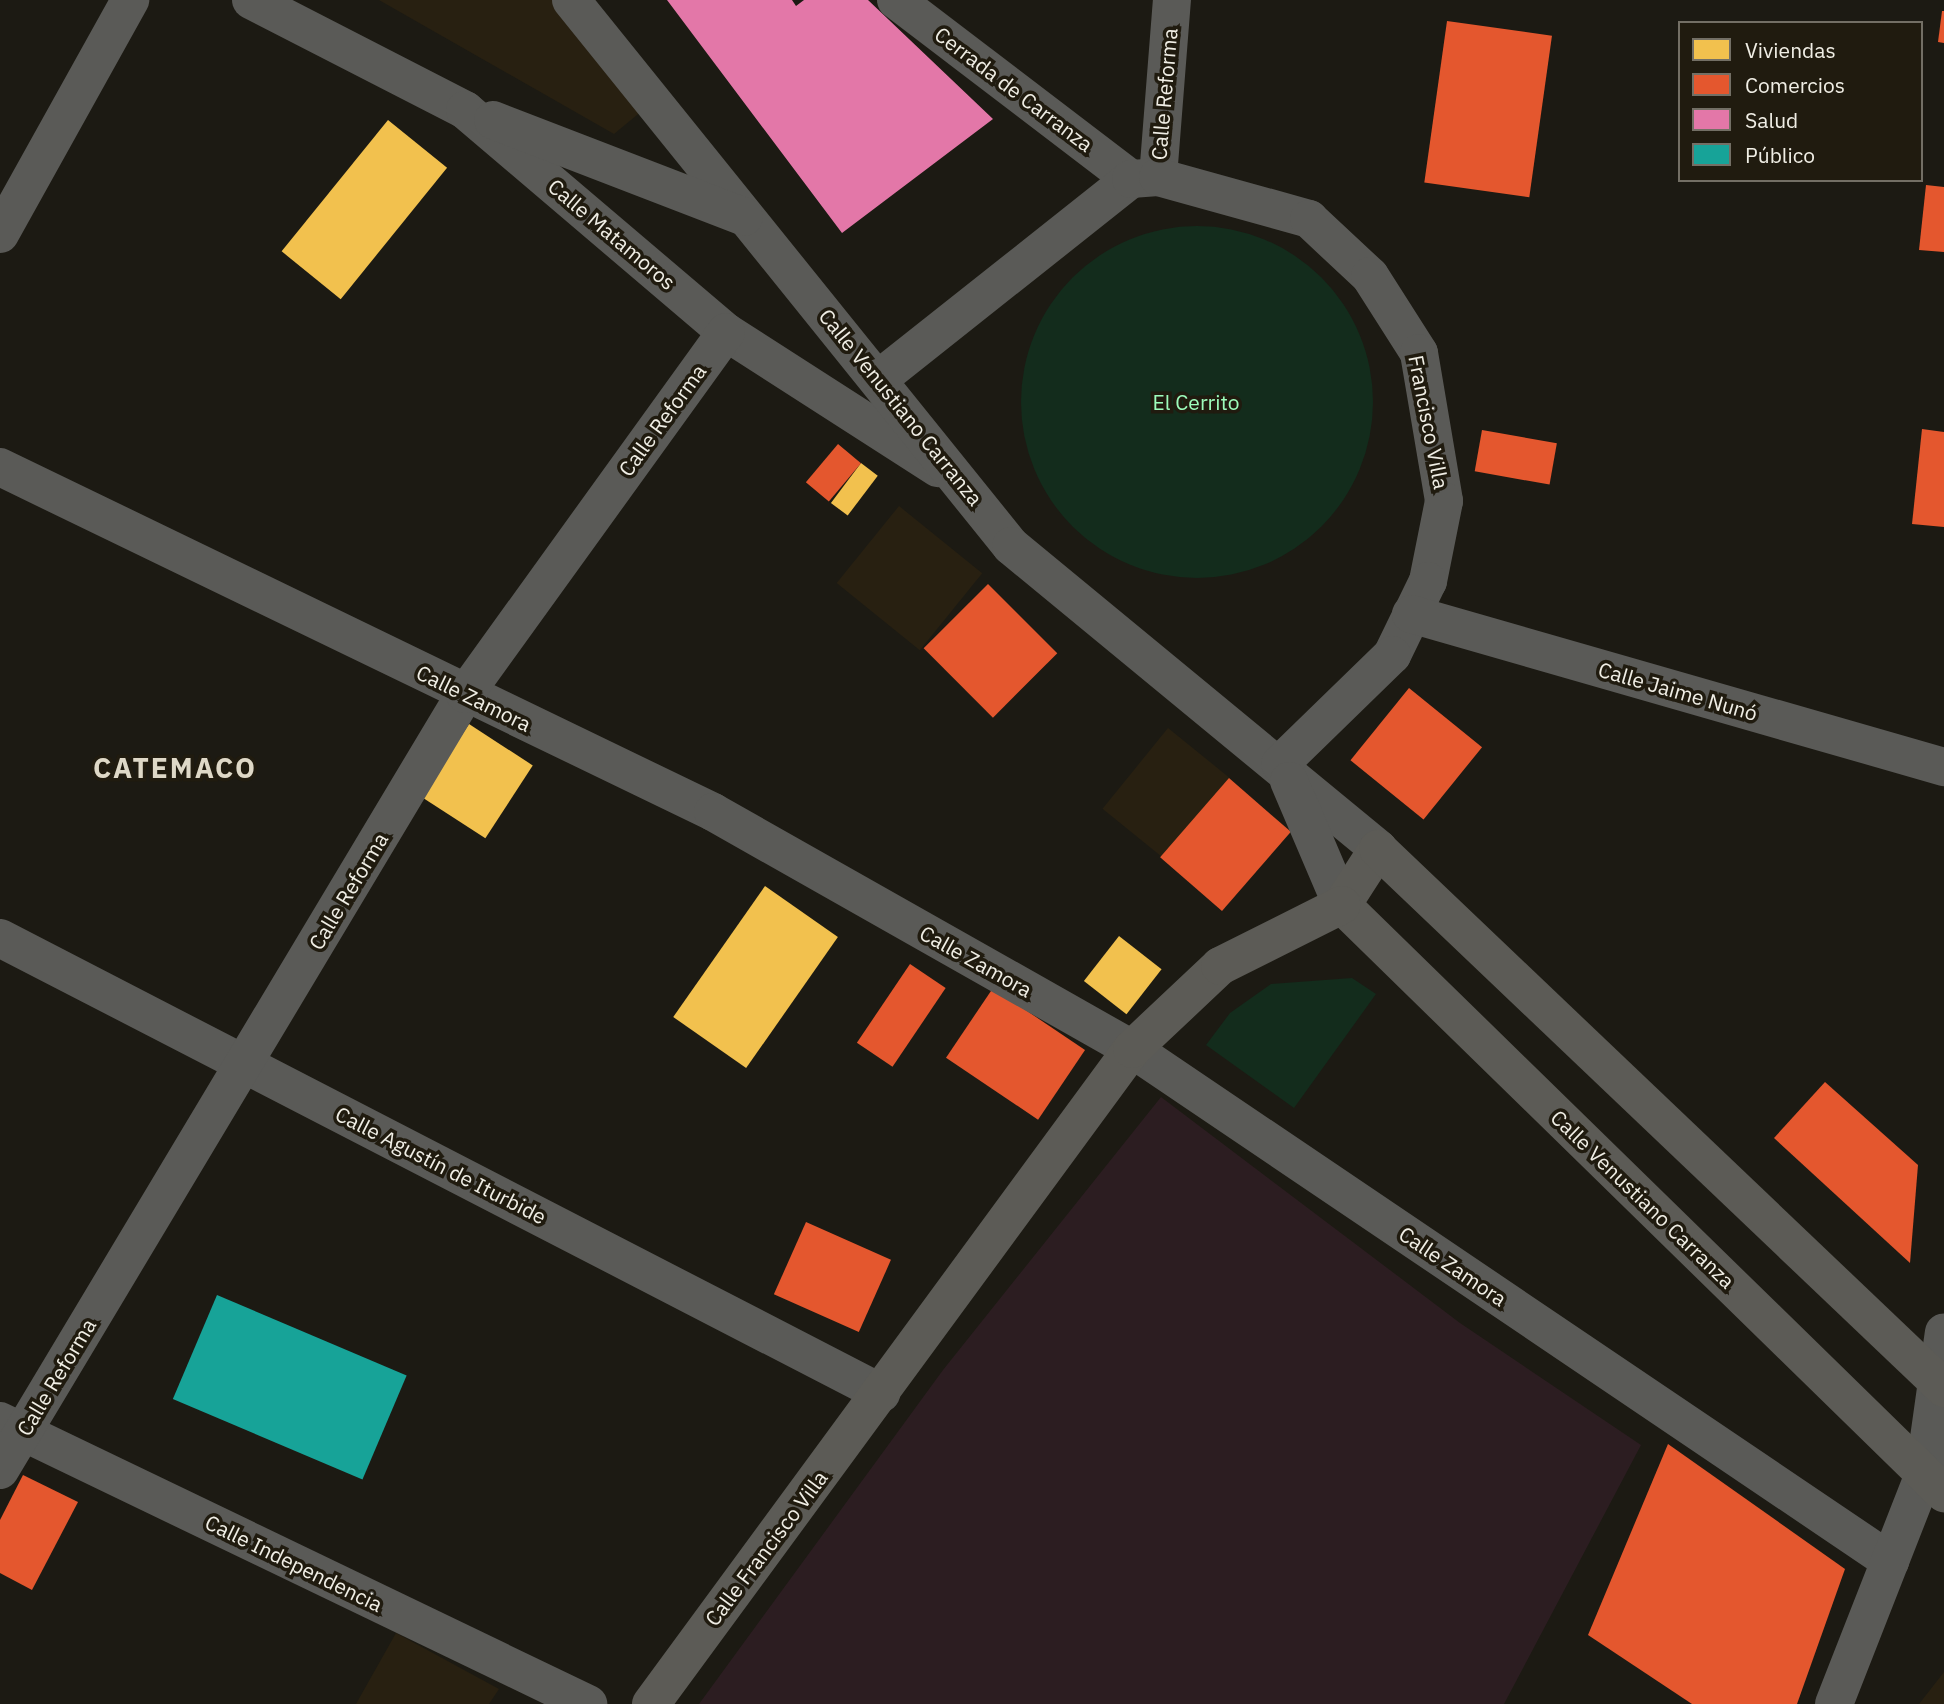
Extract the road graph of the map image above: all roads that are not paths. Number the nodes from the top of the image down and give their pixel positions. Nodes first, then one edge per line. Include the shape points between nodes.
1 (130, 0) edge
2 (251, 0) edge
3 (571, 0) edge
4 (896, 0) edge
5 (1172, 0) edge
6 (465, 110) junction
7 (1145, 178) junction
8 (745, 218) junction
9 (0, 234) edge
10 (726, 332) junction
11 (880, 378) junction
12 (0, 467) edge
13 (964, 484) junction
14 (1411, 614) junction
15 (465, 694) junction
16 (1280, 764) junction
17 (1944, 768) edge
18 (1378, 849) junction
19 (1342, 905) junction
20 (0, 938) edge
21 (1132, 1049) junction
22 (246, 1063) junction
23 (1944, 1332) edge
24 (1942, 1386) edge
25 (881, 1393) junction
26 (11, 1427) edge
27 (0, 1470) edge
28 (1934, 1484) edge
29 (1890, 1561) junction
30 (588, 1704) edge
31 (651, 1704) edge
32 (1834, 1704) edge

1 - 9 street
2 - 6 street, Calle Matamoros
3 - 8 street, Calle Venustiano Carranza
4 - 7 street, Cerrada de Carranza
5 - 7 street, Calle Reforma
6 - 8 street
6 - 10 street, Calle Matamoros
7 - 11 street, Calle Reforma
7 - 14 street, Francisco Villa via 1310,219 1370,276 1419,353 1444,501 1427,581
8 - 11 street, Calle Venustiano Carranza
10 - 13 street, Calle Matamoros
10 - 15 street, Calle Reforma
11 - 13 street, Calle Venustiano Carranza
12 - 15 street, Calle Zamora
13 - 16 street, Calle Venustiano Carranza via 1011,546
14 - 16 street, Francisco Villa via 1392,655
14 - 17 street, Calle Jaime Nunó
15 - 21 street, Calle Zamora via 713,812
15 - 22 street, Calle Reforma
16 - 18 street, Calle Venustiano Carranza
16 - 19 street
18 - 19 main road
18 - 24 main road
19 - 21 main road, Calle Francisco Villa via 1220,966
19 - 28 main road, Calle Venustiano Carranza
20 - 22 street, Calle Agustín de Iturbide
21 - 25 main road, Calle Francisco Villa
21 - 29 street, Calle Zamora
22 - 25 street, Calle Agustín de Iturbide
22 - 26 street, Calle Reforma
23 - 24 street
24 - 28 street
25 - 31 main road, Calle Francisco Villa
26 - 27 street, Calle Reforma
26 - 30 street, Calle Independencia
28 - 29 street
29 - 32 street

